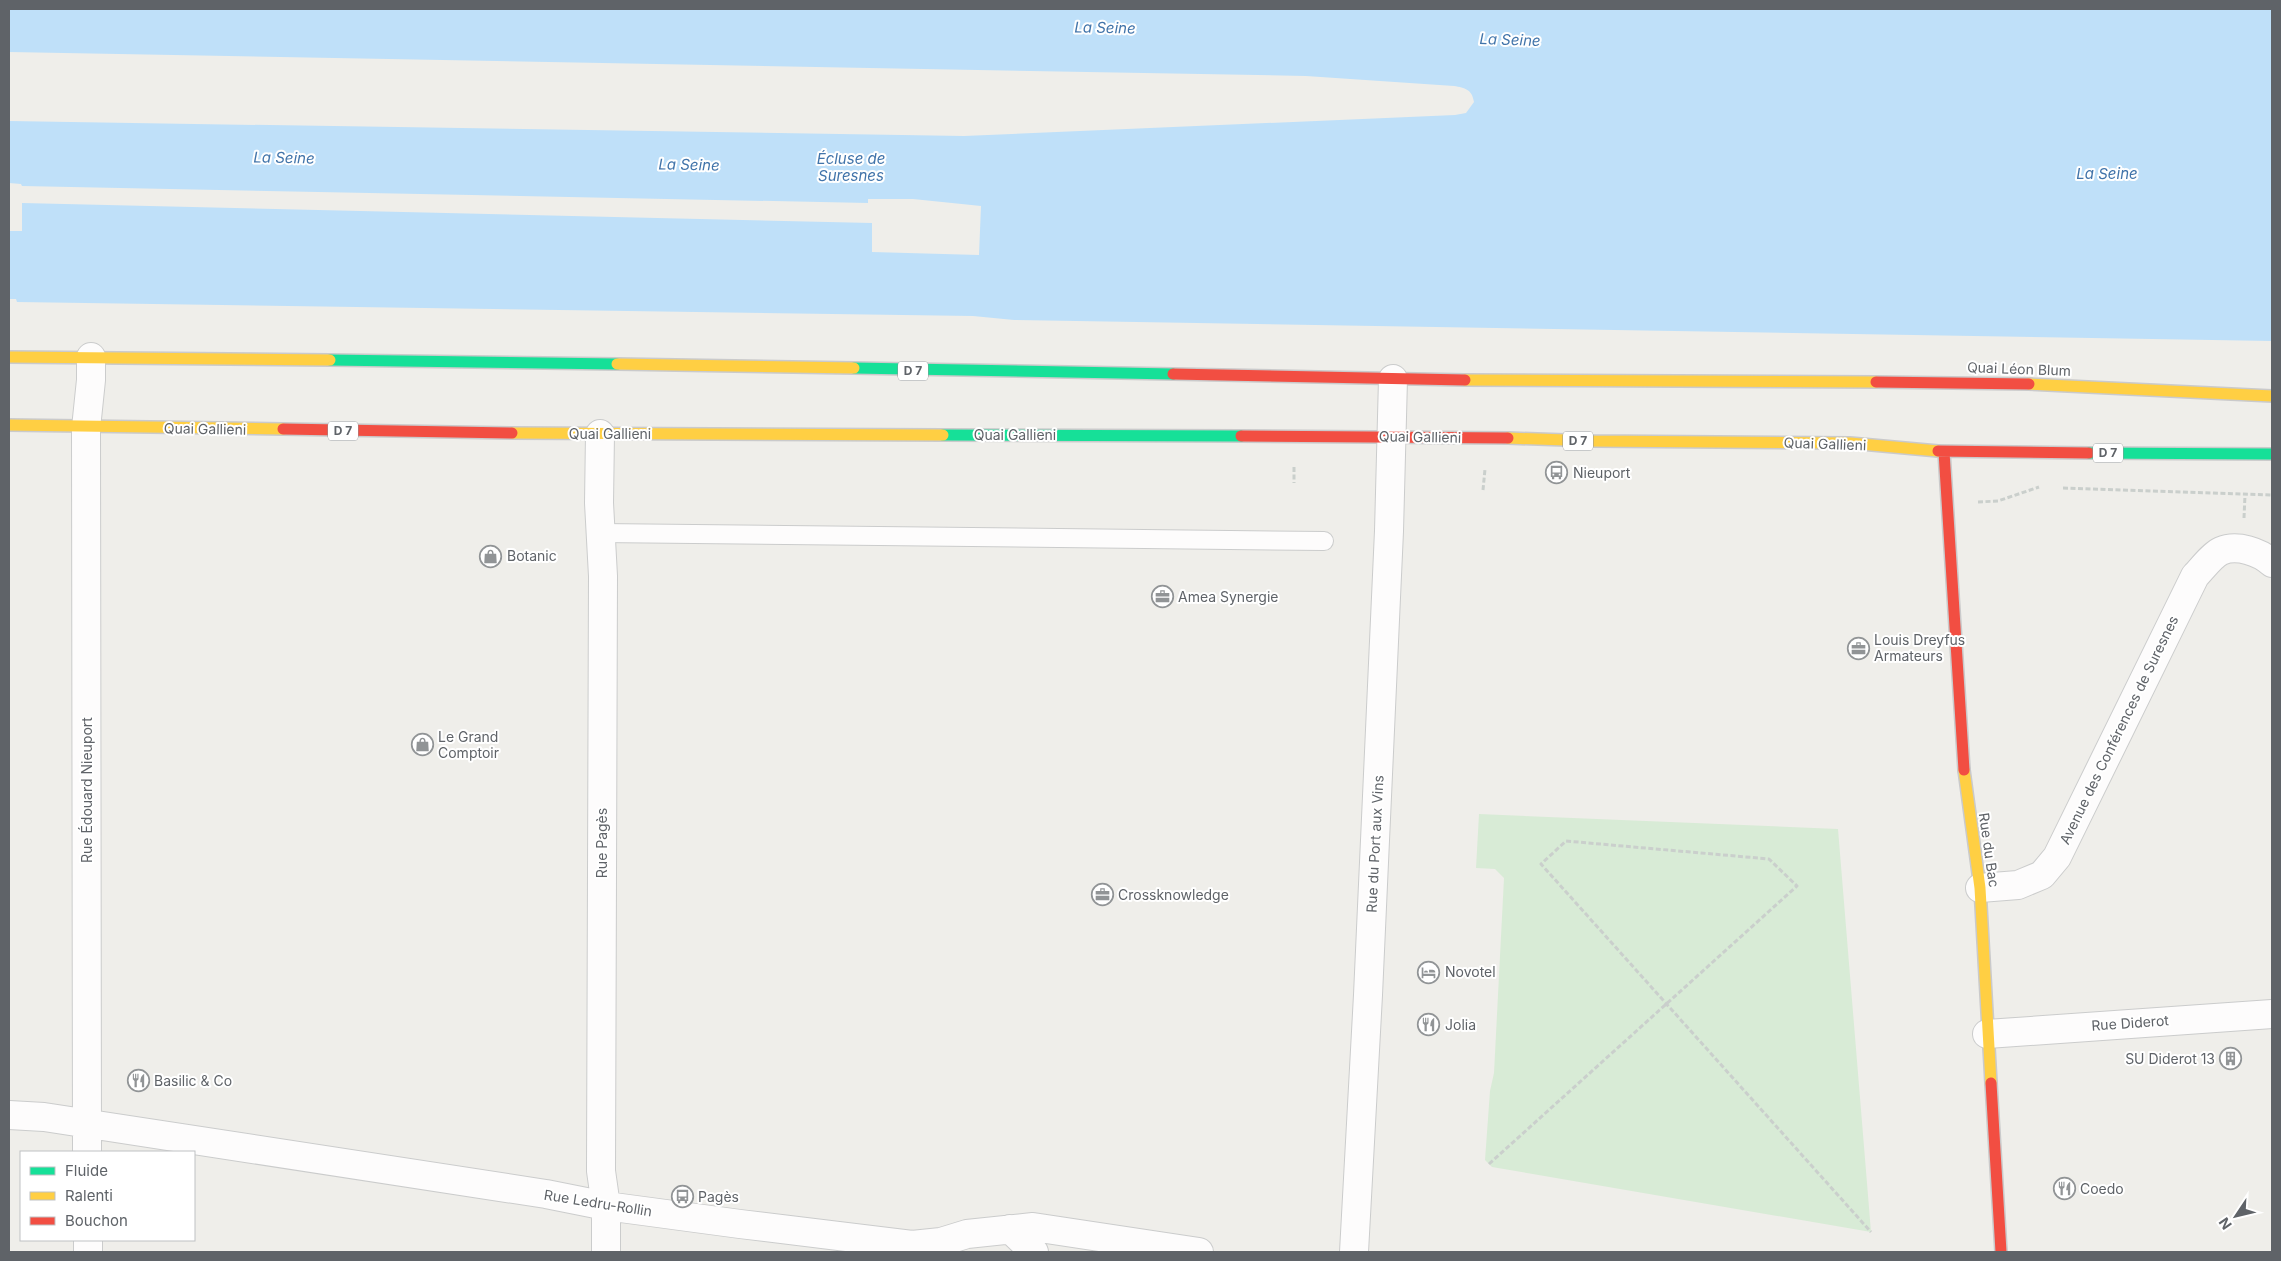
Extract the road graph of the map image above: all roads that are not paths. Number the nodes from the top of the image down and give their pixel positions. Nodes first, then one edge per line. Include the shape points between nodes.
1 (9, 357) edge
2 (91, 357) junction
3 (1393, 379) junction
4 (2272, 396) edge
5 (9, 425) edge
6 (86, 428) junction
7 (600, 434) junction
8 (1391, 436) junction
9 (1944, 452) junction
10 (2272, 454) edge
11 (600, 533) junction
12 (1324, 541) dead end
13 (2272, 563) edge
14 (1980, 888) junction
15 (2272, 1014) edge
16 (1987, 1034) junction
17 (9, 1115) edge
18 (86, 1124) junction
19 (87, 1151) edge
20 (606, 1206) junction
21 (1010, 1229) junction
22 (606, 1252) edge
23 (1034, 1252) edge
24 (1199, 1252) edge
25 (1354, 1252) edge
26 (2000, 1252) edge

1 - 2 main road, D 7
2 - 3 main road, D 7
2 - 6 street
3 - 4 main road, Quai Léon Blum / D 7 via 1998,382
3 - 8 street, Rue du Port aux Vins
5 - 6 main road, Quai Gallieni / D 7
6 - 7 main road, Quai Gallieni / D 7
6 - 18 street, Rue Édouard Nieuport
7 - 8 main road, Quai Gallieni / D 7
7 - 11 street, Rue Pagès
8 - 9 main road, Quai Gallieni / D 7 via 1850,443
8 - 25 street, Rue du Port aux Vins via 1369,985
9 - 10 main road, D 7
9 - 14 main road, Rue du Bac via 1965,784
11 - 12 lane
11 - 20 street, Rue Pagès via 603,576 601,1171
13 - 14 street, Avenue des Conférences de Suresnes via 2265,556 2243,549 2220,551 2195,576 2057,857 2042,875 2018,885
14 - 16 main road, Rue du Bac
15 - 16 street, Rue Diderot
16 - 26 main road, Rue du Bac
17 - 18 street, Rue Ledru-Rollin
18 - 19 street, Rue Édouard Nieuport
18 - 20 street, Rue Ledru-Rollin via 546,1194
20 - 21 street, Rue Ledru-Rollin via 912,1245
20 - 22 street, Rue Pagès
21 - 23 street
21 - 24 street, Rue Ledru-Rollin via 1033,1227

